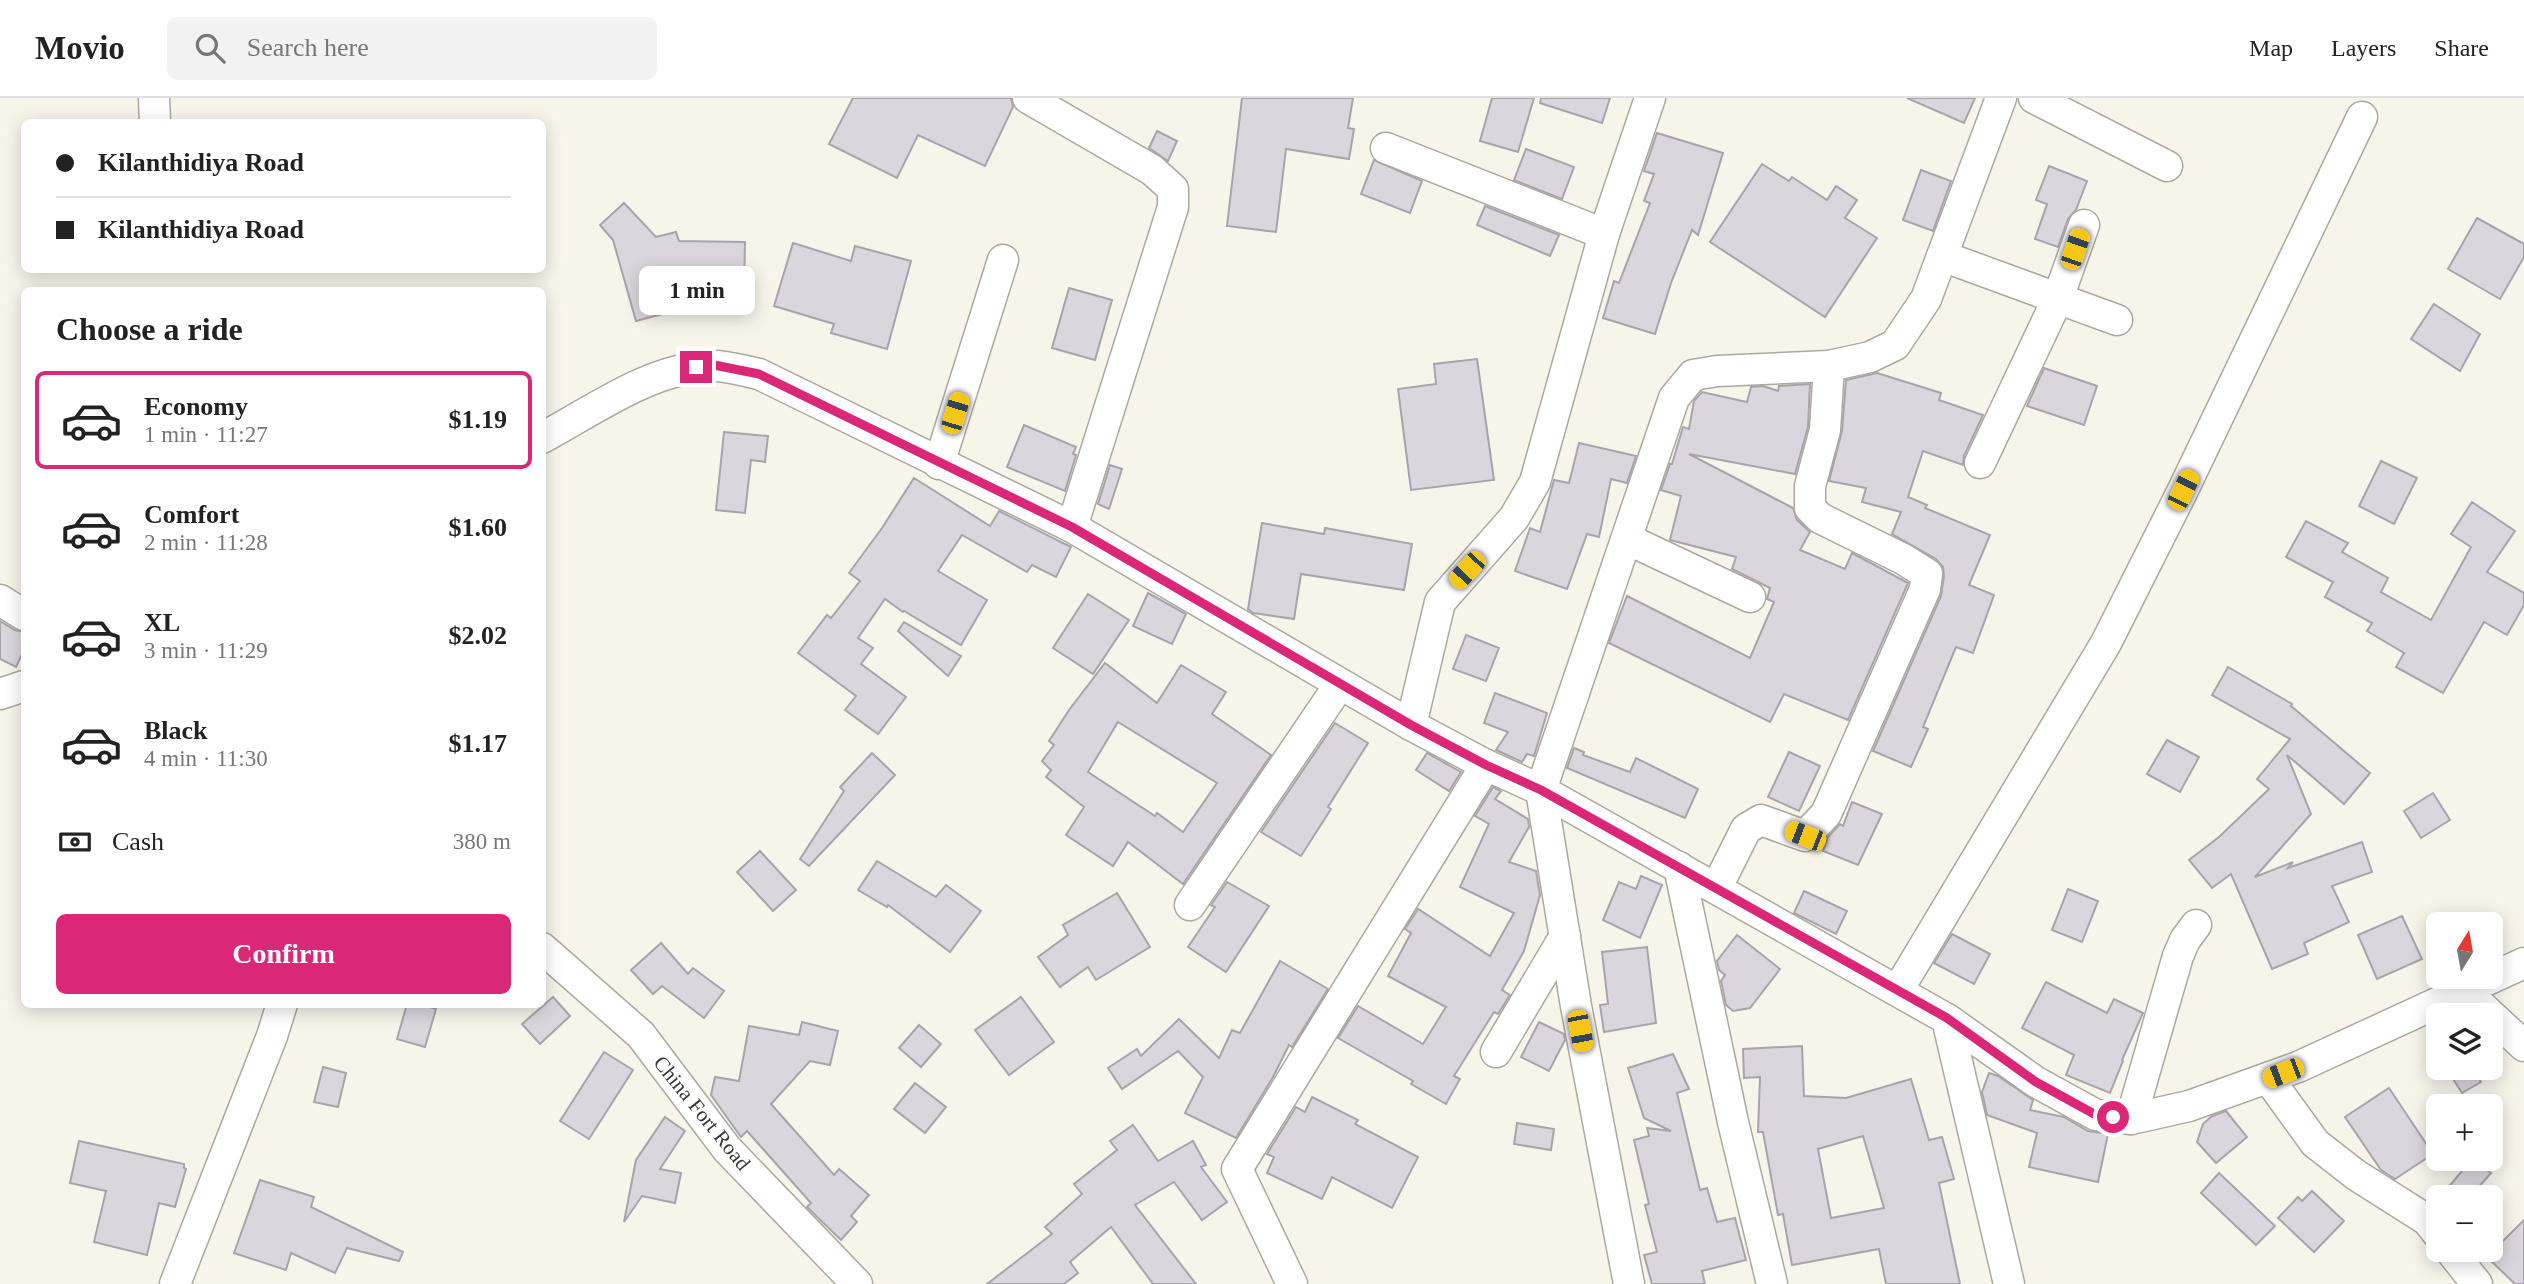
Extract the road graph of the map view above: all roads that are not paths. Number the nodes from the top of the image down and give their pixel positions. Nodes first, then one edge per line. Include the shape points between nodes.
1 (154, 98) edge
2 (1028, 98) edge
3 (1650, 98) edge
4 (2001, 98) edge
5 (2034, 98) edge
6 (2362, 117) dead end
7 (155, 119) edge
8 (1386, 148) dead end
9 (2167, 166) dead end
10 (2084, 225) dead end
11 (1604, 234) junction
12 (1942, 256) junction
13 (1003, 260) dead end
14 (2058, 298) junction
15 (2117, 320) dead end
16 (1829, 366) junction
17 (546, 436) edge
18 (1980, 463) dead end
19 (939, 464) junction
20 (1072, 527) junction
21 (1628, 539) junction
22 (1750, 597) dead end
23 (0, 600) edge
24 (21, 613) edge
25 (1340, 684) junction
26 (21, 687) edge
27 (0, 694) edge
28 (1411, 725) junction
29 (1486, 765) junction
30 (1541, 790) junction
31 (1679, 867) junction
32 (1717, 887) junction
33 (1190, 905) dead end
34 (2196, 925) dead end
35 (1565, 936) junction
36 (546, 952) edge
37 (2524, 963) edge
38 (1898, 990) junction
39 (2464, 990) junction
40 (281, 1008) edge
41 (1947, 1018) junction
42 (2524, 1046) edge
43 (1496, 1052) dead end
44 (2267, 1078) junction
45 (2131, 1119) junction
46 (2426, 1219) edge
47 (2460, 1262) edge
48 (174, 1284) edge
49 (857, 1284) edge
50 (1292, 1284) edge
51 (1629, 1284) edge
52 (1772, 1284) edge
53 (2009, 1284) edge
54 (2477, 1284) edge

1 - 7 street
2 - 20 street via 1152,170 1173,188 1173,208
3 - 11 street
4 - 12 street
5 - 9 street
6 - 38 street via 2106,643
8 - 11 street
10 - 14 street
11 - 28 street via 1535,482 1514,518 1440,602
12 - 14 street
12 - 16 street via 1926,299 1895,345 1870,357
13 - 19 street
14 - 15 street
14 - 18 street
16 - 21 street via 1693,374 1674,398
16 - 32 street via 1825,430 1810,486 1810,508 1820,518 1927,574 1925,589 1825,814 1805,836 1760,820 1746,829
17 - 19 street via 655,377 714,365 759,374
19 - 20 street
20 - 25 street
21 - 22 street
21 - 30 street
23 - 24 street
25 - 28 street
25 - 33 street
26 - 27 street
28 - 29 street
29 - 30 street
29 - 50 street via 1237,1169
30 - 31 street
30 - 35 street
31 - 32 street
31 - 52 street
32 - 38 street
34 - 45 street via 2178,956
35 - 43 street
35 - 51 street
36 - 49 street, China Fort Road via 641,1035 727,1149
37 - 39 street
38 - 41 street
39 - 42 street
39 - 44 street
40 - 48 street
41 - 45 street via 2036,1082 2096,1115
41 - 53 street
44 - 45 street via 2189,1106
44 - 46 street via 2315,1143
47 - 54 street

